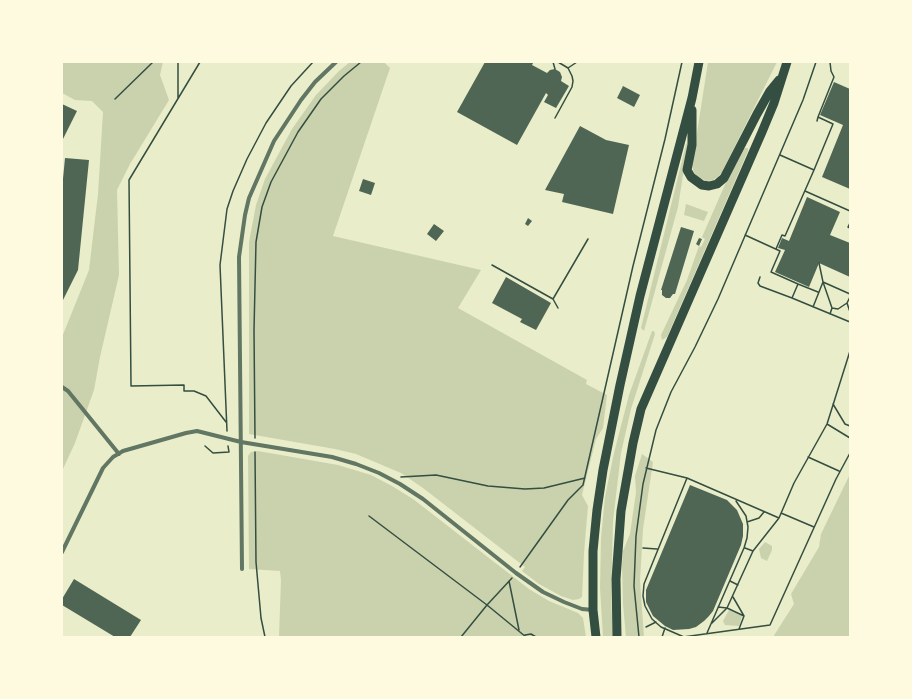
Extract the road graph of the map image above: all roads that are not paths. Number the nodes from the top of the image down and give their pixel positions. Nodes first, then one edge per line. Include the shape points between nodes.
1 (336, 62) edge
2 (699, 62) edge
3 (787, 62) edge
4 (783, 74) junction
5 (692, 98) junction
6 (62, 388) edge
7 (241, 442) junction
8 (119, 454) junction
9 (62, 552) edge
10 (242, 569) dead end
11 (593, 610) junction
12 (596, 637) edge
13 (617, 637) edge

1 - 7 street via 315,82 284,125 262,166 249,198 239,257
2 - 5 main road
3 - 4 main road
4 - 5 main road via 770,91 724,178 710,186 702,185 691,177 688,170 692,145
4 - 13 main road via 762,132 641,409 620,511 616,579
5 - 11 main road via 640,296 603,470 592,551
6 - 8 street via 68,391
7 - 8 street via 197,431
7 - 10 street
7 - 11 street via 332,457 388,478 423,500 544,592 582,609
8 - 9 street via 103,468
11 - 12 main road

